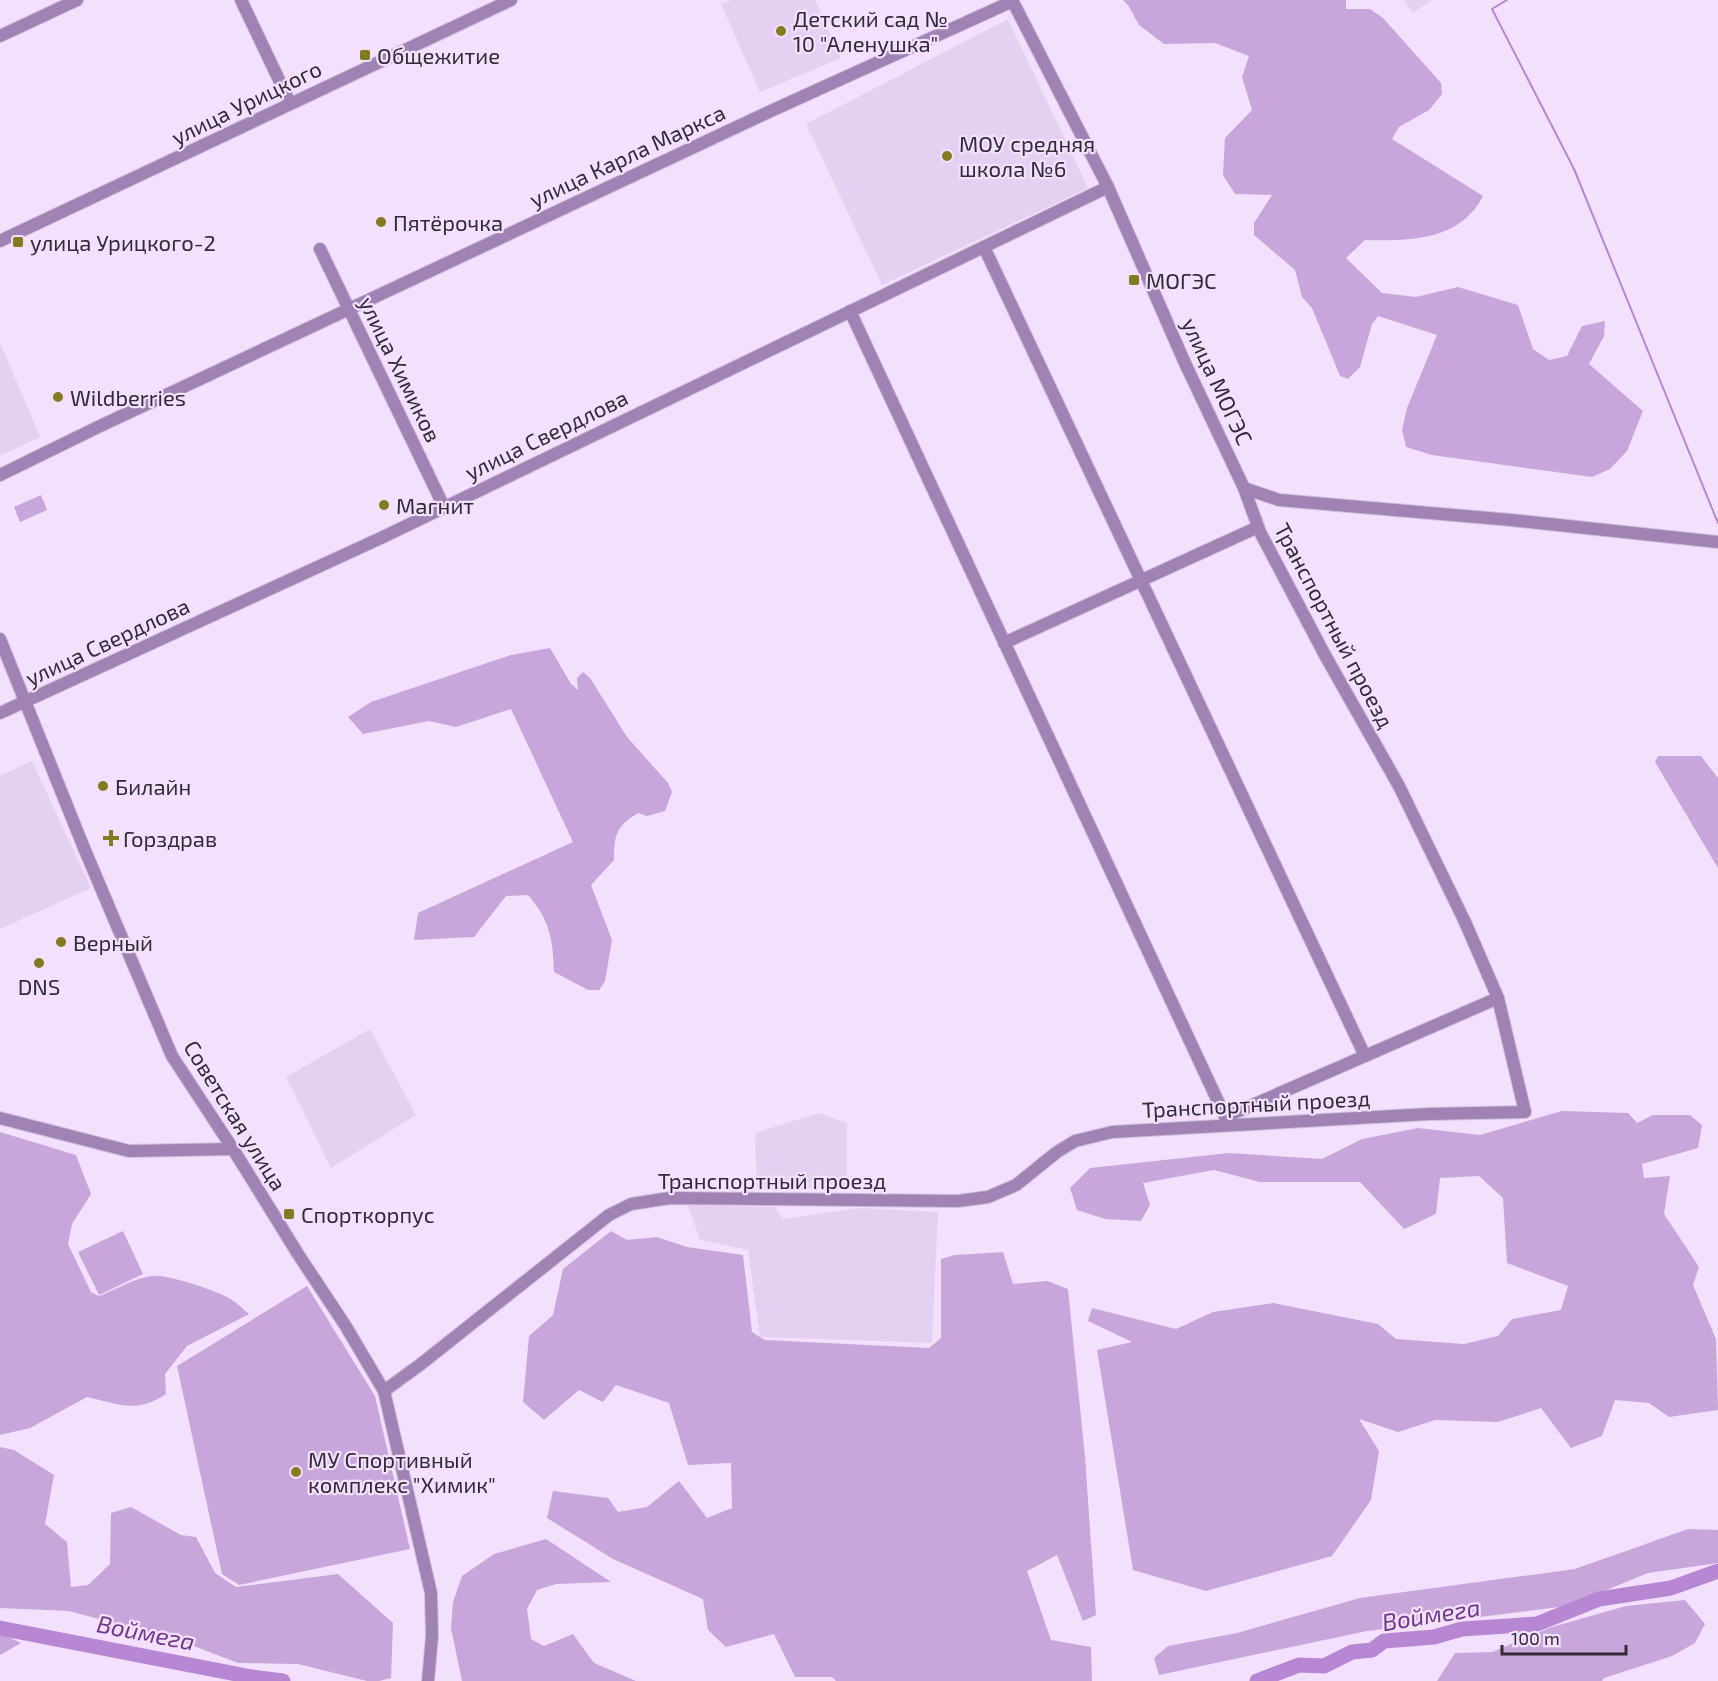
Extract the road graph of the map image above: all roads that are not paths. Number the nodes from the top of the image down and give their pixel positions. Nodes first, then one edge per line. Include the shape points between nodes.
1 (77, 0) edge
2 (241, 0) edge
3 (511, 0) edge
4 (1013, 0) edge
5 (0, 36) edge
6 (290, 103) junction
7 (1108, 187) junction
8 (0, 241) edge
9 (984, 247) junction
10 (320, 249) dead end
11 (348, 309) junction
12 (850, 311) junction
13 (0, 476) edge
14 (1244, 488) junction
15 (444, 507) junction
16 (1258, 527) junction
17 (1718, 542) edge
18 (1141, 579) junction
19 (0, 639) edge
20 (1004, 643) junction
21 (25, 702) junction
22 (0, 714) edge
23 (1498, 998) junction
24 (1365, 1056) junction
25 (0, 1118) edge
26 (1227, 1121) junction
27 (233, 1149) junction
28 (384, 1391) junction
29 (428, 1679) edge

1 - 5 street
2 - 6 street
3 - 6 street, улица Урицкого
4 - 7 street, улица МОГЭС
4 - 11 street, улица Карла Маркса
6 - 8 street, улица Урицкого
7 - 9 street, улица Свердлова
7 - 14 street, улица МОГЭС
9 - 12 street, улица Свердлова
9 - 18 street
10 - 11 street, улица Химиков
11 - 13 street, улица Карла Маркса
11 - 15 street, улица Химиков
12 - 15 street, улица Свердлова
12 - 20 street
14 - 16 street, Транспортный проезд
14 - 17 street via 1279,500
15 - 21 street, улица Свердлова
16 - 18 street
16 - 23 street, Транспортный проезд via 1399,786
18 - 20 street
18 - 24 street
19 - 21 street, Советская улица
20 - 26 street
21 - 22 street, улица Свердлова
21 - 27 street, Советская улица via 172,1056
23 - 24 street
23 - 26 street, Транспортный проезд via 1525,1112
24 - 26 street
25 - 27 street via 129,1151
26 - 28 street, Транспортный проезд via 1112,1132 1076,1141 1016,1185 988,1197 958,1201 670,1198 631,1204 580,1236
27 - 28 street, Советская улица
28 - 29 street, Советская улица via 431,1593

